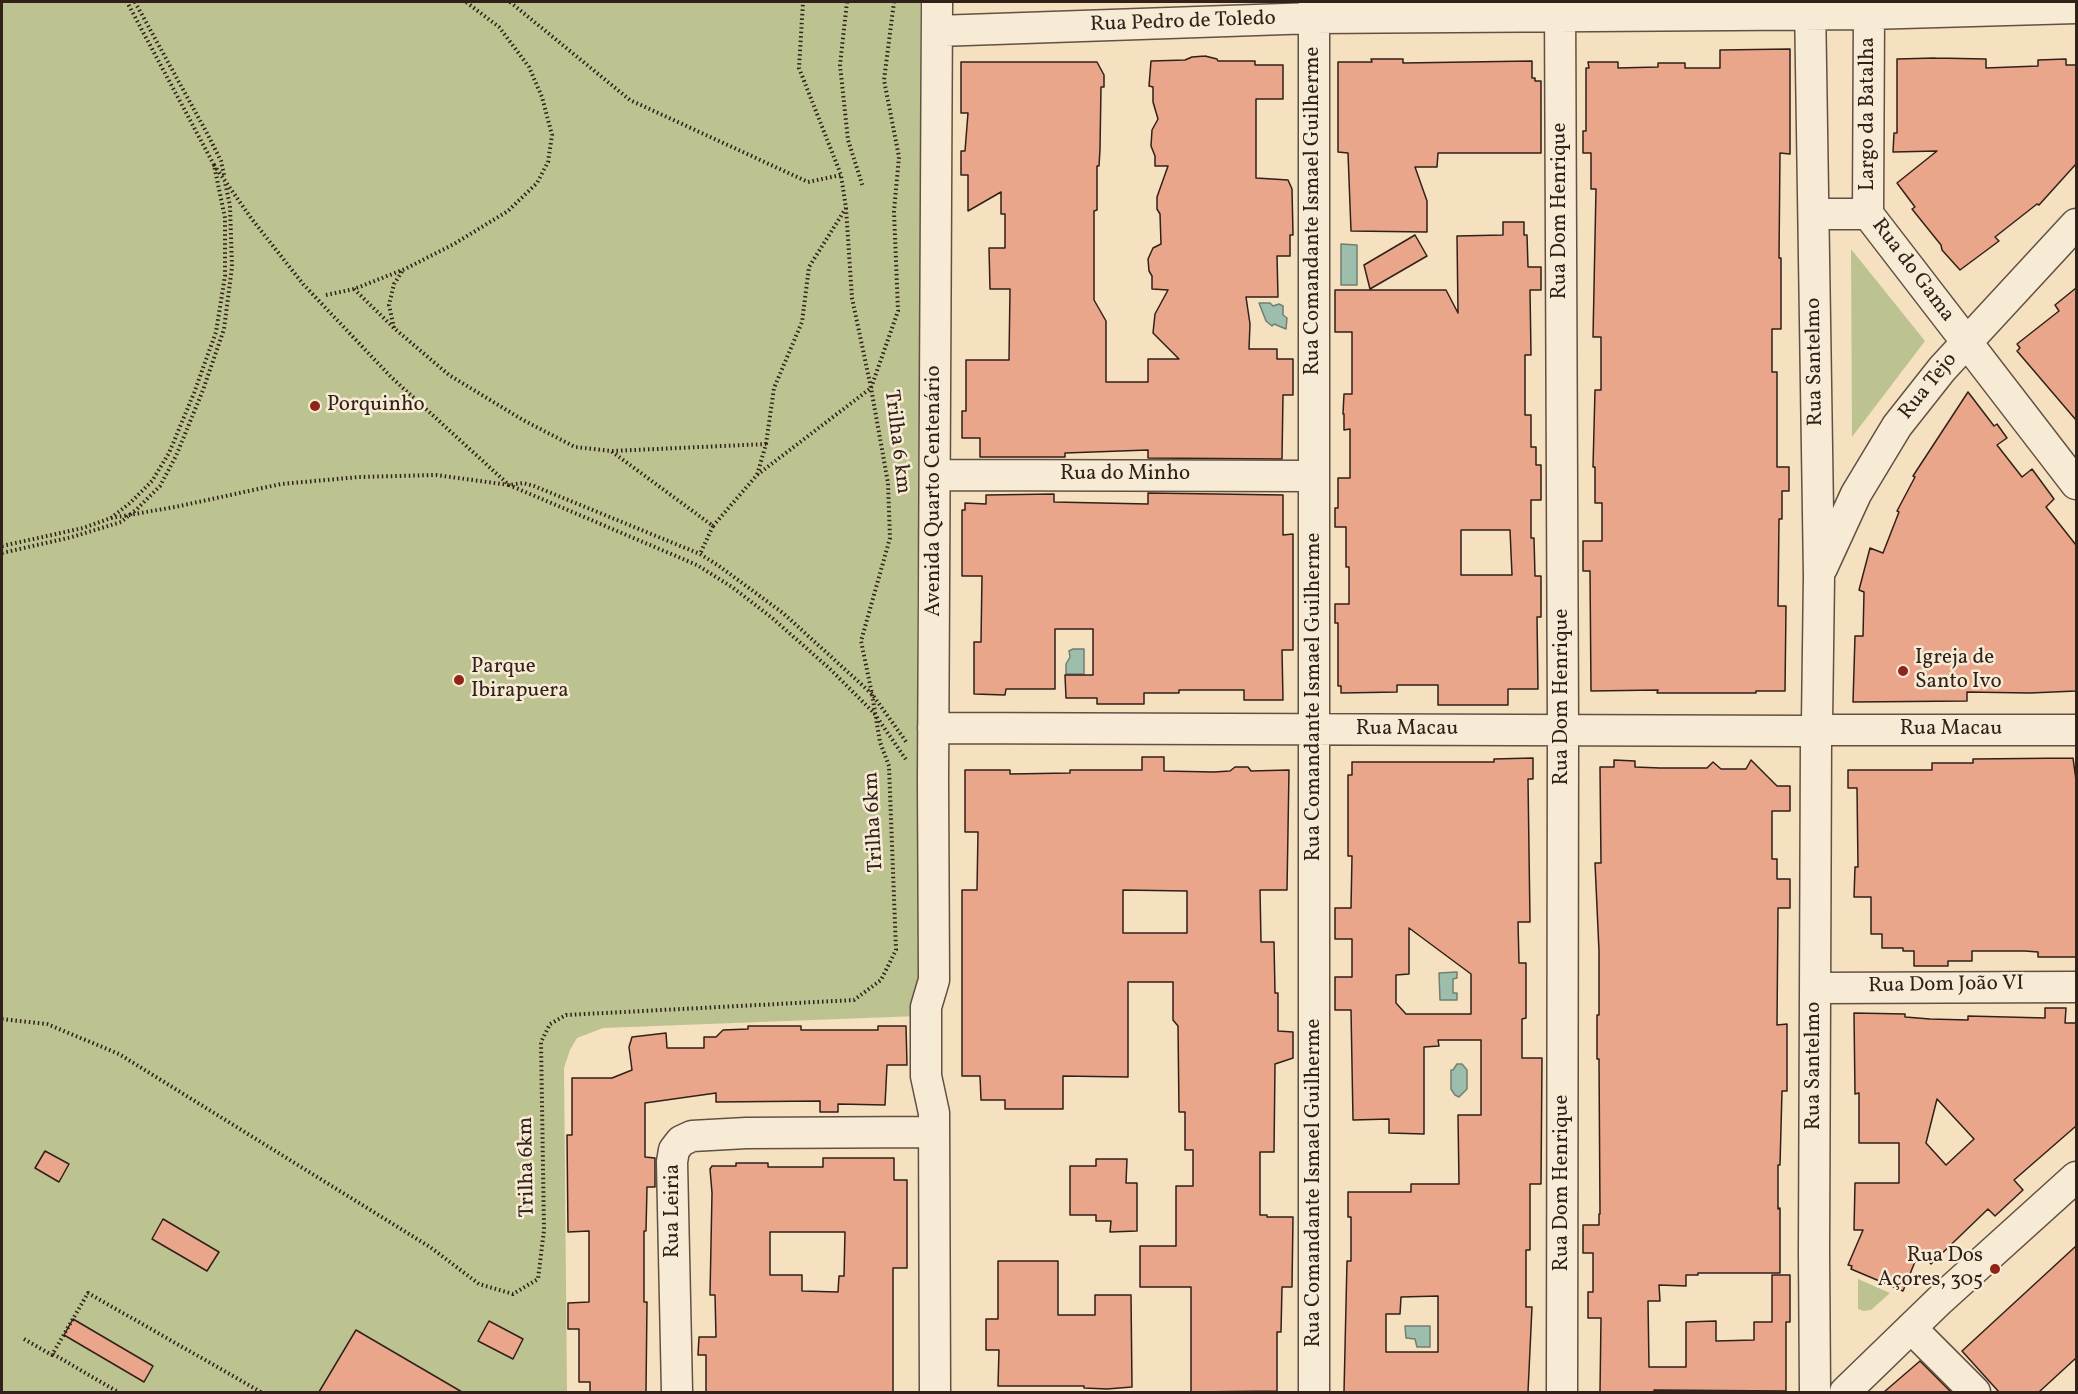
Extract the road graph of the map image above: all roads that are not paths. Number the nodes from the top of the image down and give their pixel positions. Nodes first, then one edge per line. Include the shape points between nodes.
1 (937, 2) edge
2 (1810, 7) edge
3 (2076, 8) edge
4 (1560, 9) edge
5 (1314, 10) edge
6 (1869, 14) junction
7 (937, 31) junction
8 (1815, 214) junction
9 (1868, 214) junction
10 (2076, 224) edge
11 (1966, 342) junction
12 (935, 475) junction
13 (1314, 476) junction
14 (2076, 484) edge
15 (1819, 576) junction
16 (933, 728) junction
17 (1563, 729) junction
18 (1315, 730) junction
19 (2076, 730) edge
20 (1816, 731) junction
21 (2076, 987) edge
22 (1816, 988) junction
23 (934, 1123) junction
24 (2076, 1178) edge
25 (1911, 1328) junction
26 (677, 1392) edge
27 (935, 1392) edge
28 (1314, 1392) edge
29 (1562, 1392) edge
30 (1815, 1392) edge
31 (1845, 1392) edge
32 (1976, 1392) edge

1 - 7 street, Avenida Quarto Centenário
2 - 4 street, Rua Pedro de Toledo
2 - 6 street, Rua Pedro de Toledo
2 - 8 street, Rua Santelmo
3 - 6 street, Rua Pedro de Toledo
4 - 5 street, Rua Pedro de Toledo
4 - 17 street, Rua Dom Henrique
5 - 7 street, Rua Pedro de Toledo
5 - 13 street, Rua Comandante Ismael Guilherme
6 - 9 street, Largo da Batalha
7 - 12 street, Avenida Quarto Centenário
8 - 9 street, Rua do Gama
8 - 15 street, Rua Santelmo
9 - 11 street, Rua do Gama
10 - 11 street, Rua Tejo
11 - 14 street, Rua do Gama
11 - 15 street, Rua Tejo via 1897,426 1857,494
12 - 13 street, Rua do Minho
12 - 16 street, Avenida Quarto Centenário
13 - 18 street, Rua Comandante Ismael Guilherme
15 - 20 street, Rua Santelmo
16 - 18 street, Rua Macau
16 - 23 street, Avenida Quarto Centenário via 934,980 926,1007 926,1076
17 - 18 street, Rua Macau
17 - 20 street, Rua Macau
17 - 29 street, Rua Dom Henrique
18 - 28 street, Rua Comandante Ismael Guilherme
19 - 20 street, Rua Macau
20 - 22 street, Rua Santelmo
21 - 22 street, Rua Dom João VI
22 - 30 street, Rua Santelmo
23 - 26 street, Rua Leiria via 692,1136 681,1141 672,1162
23 - 27 street, Avenida Quarto Centenário
24 - 25 street
25 - 31 street
25 - 32 street

